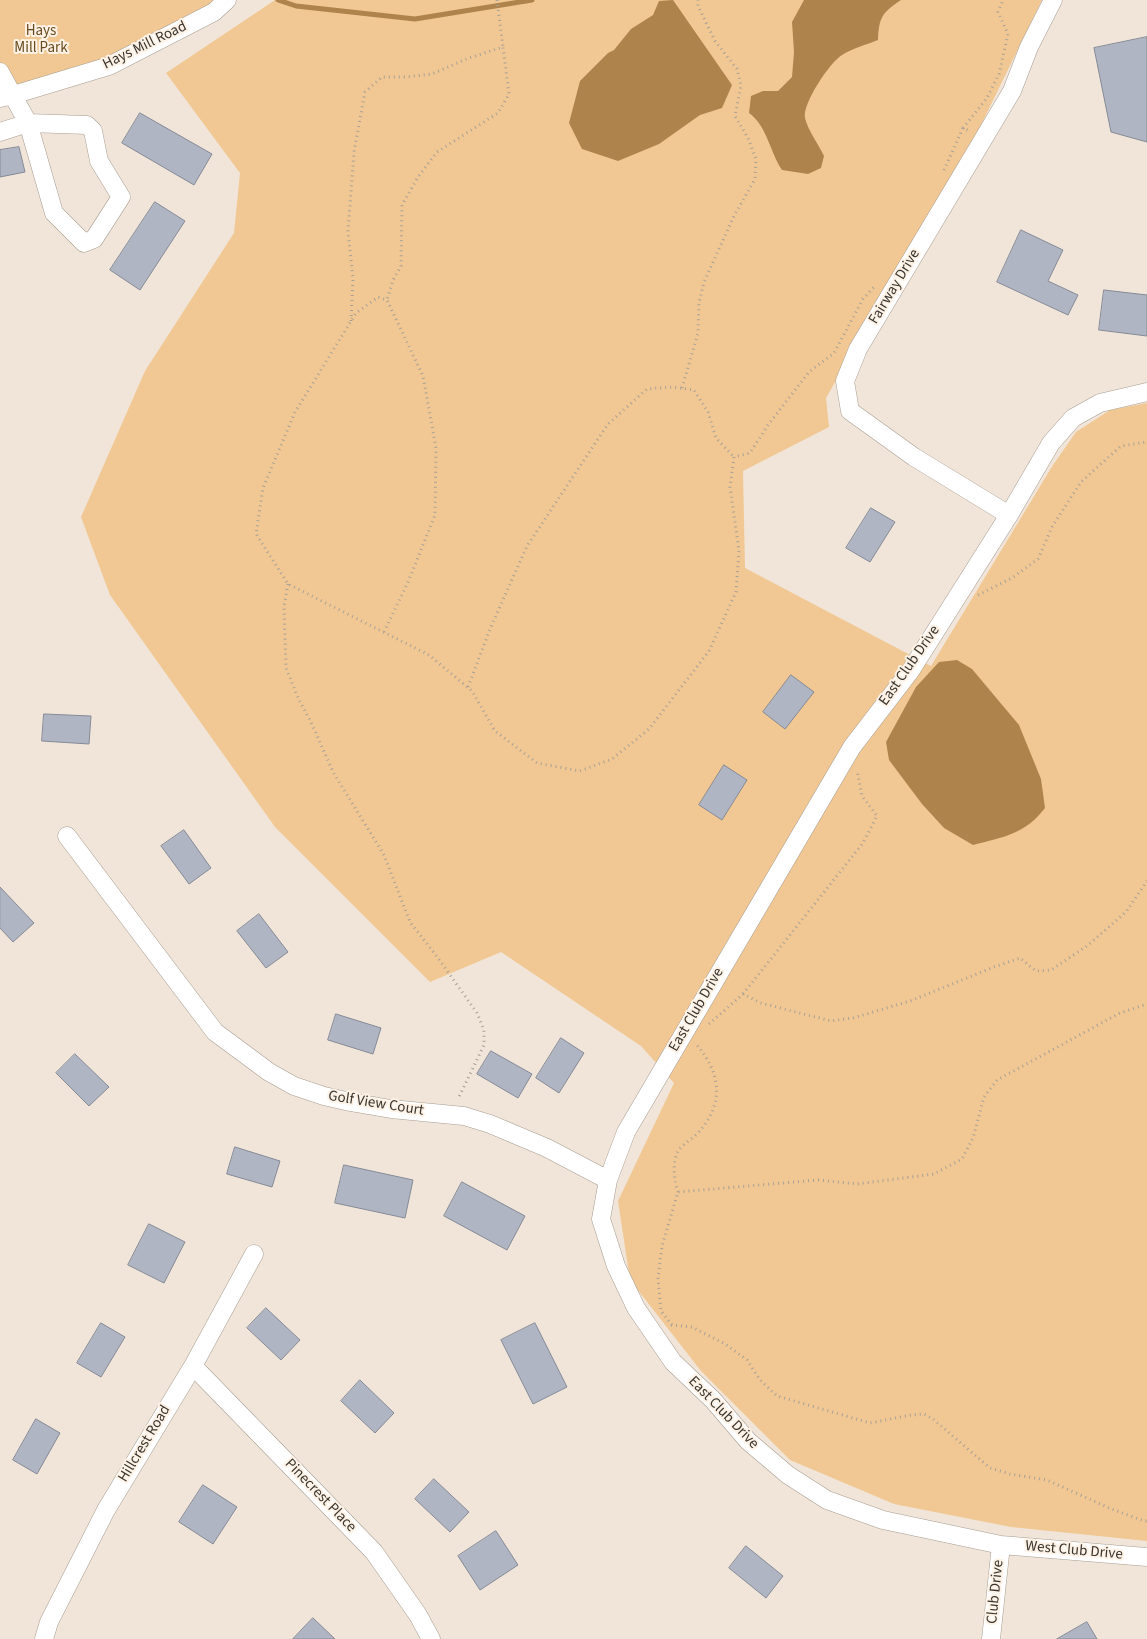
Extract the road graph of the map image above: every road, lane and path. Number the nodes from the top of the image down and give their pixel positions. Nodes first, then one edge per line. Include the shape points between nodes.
1 (227, 0) edge
2 (497, 0) edge
3 (698, 0) edge
4 (1003, 0) edge
5 (1053, 0) edge
6 (503, 47) junction
7 (0, 72) edge
8 (7, 96) edge
9 (28, 123) junction
10 (963, 128) junction
11 (0, 132) edge
12 (984, 138) junction
13 (941, 177) dead end
14 (877, 284) dead end
15 (388, 300) junction
16 (351, 322) junction
17 (682, 388) junction
18 (1147, 392) edge
19 (1147, 442) edge
20 (734, 457) junction
21 (1009, 515) junction
22 (288, 584) junction
23 (972, 598) dead end
24 (384, 632) junction
25 (468, 688) junction
26 (852, 746) junction
27 (67, 836) dead end
28 (1147, 881) edge
29 (743, 994) junction
30 (1147, 1004) edge
31 (706, 1026) dead end
32 (685, 1032) junction
33 (450, 1114) junction
34 (608, 1180) junction
35 (678, 1192) junction
36 (254, 1254) dead end
37 (672, 1325) junction
38 (650, 1329) junction
39 (193, 1366) junction
40 (1147, 1521) edge
41 (1001, 1545) junction
42 (1147, 1557) edge
43 (44, 1639) edge
44 (432, 1639) edge
45 (991, 1639) edge

1 - 8 street, Hays Mill Road via 214,12 109,66
2 - 6 path
3 - 17 path via 715,41 736,69 740,85 735,116 756,158 755,179 704,282 699,303 698,333
4 - 10 path via 998,12 1008,34 999,74 987,98
5 - 12 street, Fairway Drive via 1029,47 1012,91
6 - 15 path via 509,94 498,114 437,152 402,205 401,266 392,280
6 - 16 path via 432,74 382,78 365,92 354,152 348,232 353,278
7 - 8 street
8 - 9 street
9 - 9 street via 54,213 84,242 94,239 121,197 99,161 93,131 87,125
9 - 11 street
10 - 12 path
10 - 13 path
12 - 21 street, Fairway Drive via 858,350 845,381 850,411 914,457
14 - 20 path via 863,299 834,353 809,372 750,454
15 - 16 path via 378,297 356,313
15 - 24 path via 423,376 436,448 435,515
16 - 22 path via 295,412 262,488 256,534
17 - 20 path via 694,390 708,412 716,438
17 - 25 path via 647,389 608,424 527,546
18 - 21 street, East Club Drive via 1100,403 1073,418 1052,443
19 - 23 path via 1121,446 1080,482 1052,527 1038,558 1012,578
20 - 25 path via 730,487 738,551 736,592 709,651 649,729 612,759 580,771 537,763 495,731
21 - 26 street, East Club Drive via 911,670
22 - 24 path
22 - 33 path via 284,607 286,668 299,700 333,772 384,855 410,922 477,1013 484,1030 484,1045
24 - 25 path via 429,655
26 - 29 path via 862,796 877,816 863,843
26 - 32 street, East Club Drive
27 - 33 street, Golf View Court via 215,1032 269,1072 294,1086 324,1096
28 - 29 path via 1126,912 1087,946 1051,970 1036,971 1020,958 910,1001 831,1021 761,1003
29 - 31 path
30 - 35 path via 1120,1013 996,1080 984,1097 973,1138 962,1159 934,1174 858,1184 818,1180
32 - 34 street, East Club Drive via 626,1132
32 - 35 path via 706,1056 716,1080 716,1106 699,1132 678,1152 673,1176
33 - 34 street, Golf View Court via 490,1124 531,1141
34 - 38 street, East Club Drive via 601,1219 616,1266
35 - 37 path via 662,1246 658,1278 661,1311
36 - 39 street, Hillcrest Road
37 - 38 path
37 - 40 path via 692,1327 725,1344 748,1360 760,1380 777,1396 870,1423 924,1414 990,1468 1047,1480
38 - 41 street, East Club Drive via 673,1362 713,1400 748,1441 788,1475 827,1500 883,1520
39 - 43 street, Hillcrest Road via 106,1510 49,1622
39 - 44 street, Pinecrest Place via 374,1552
41 - 42 street, West Club Drive
41 - 45 street, Club Drive

